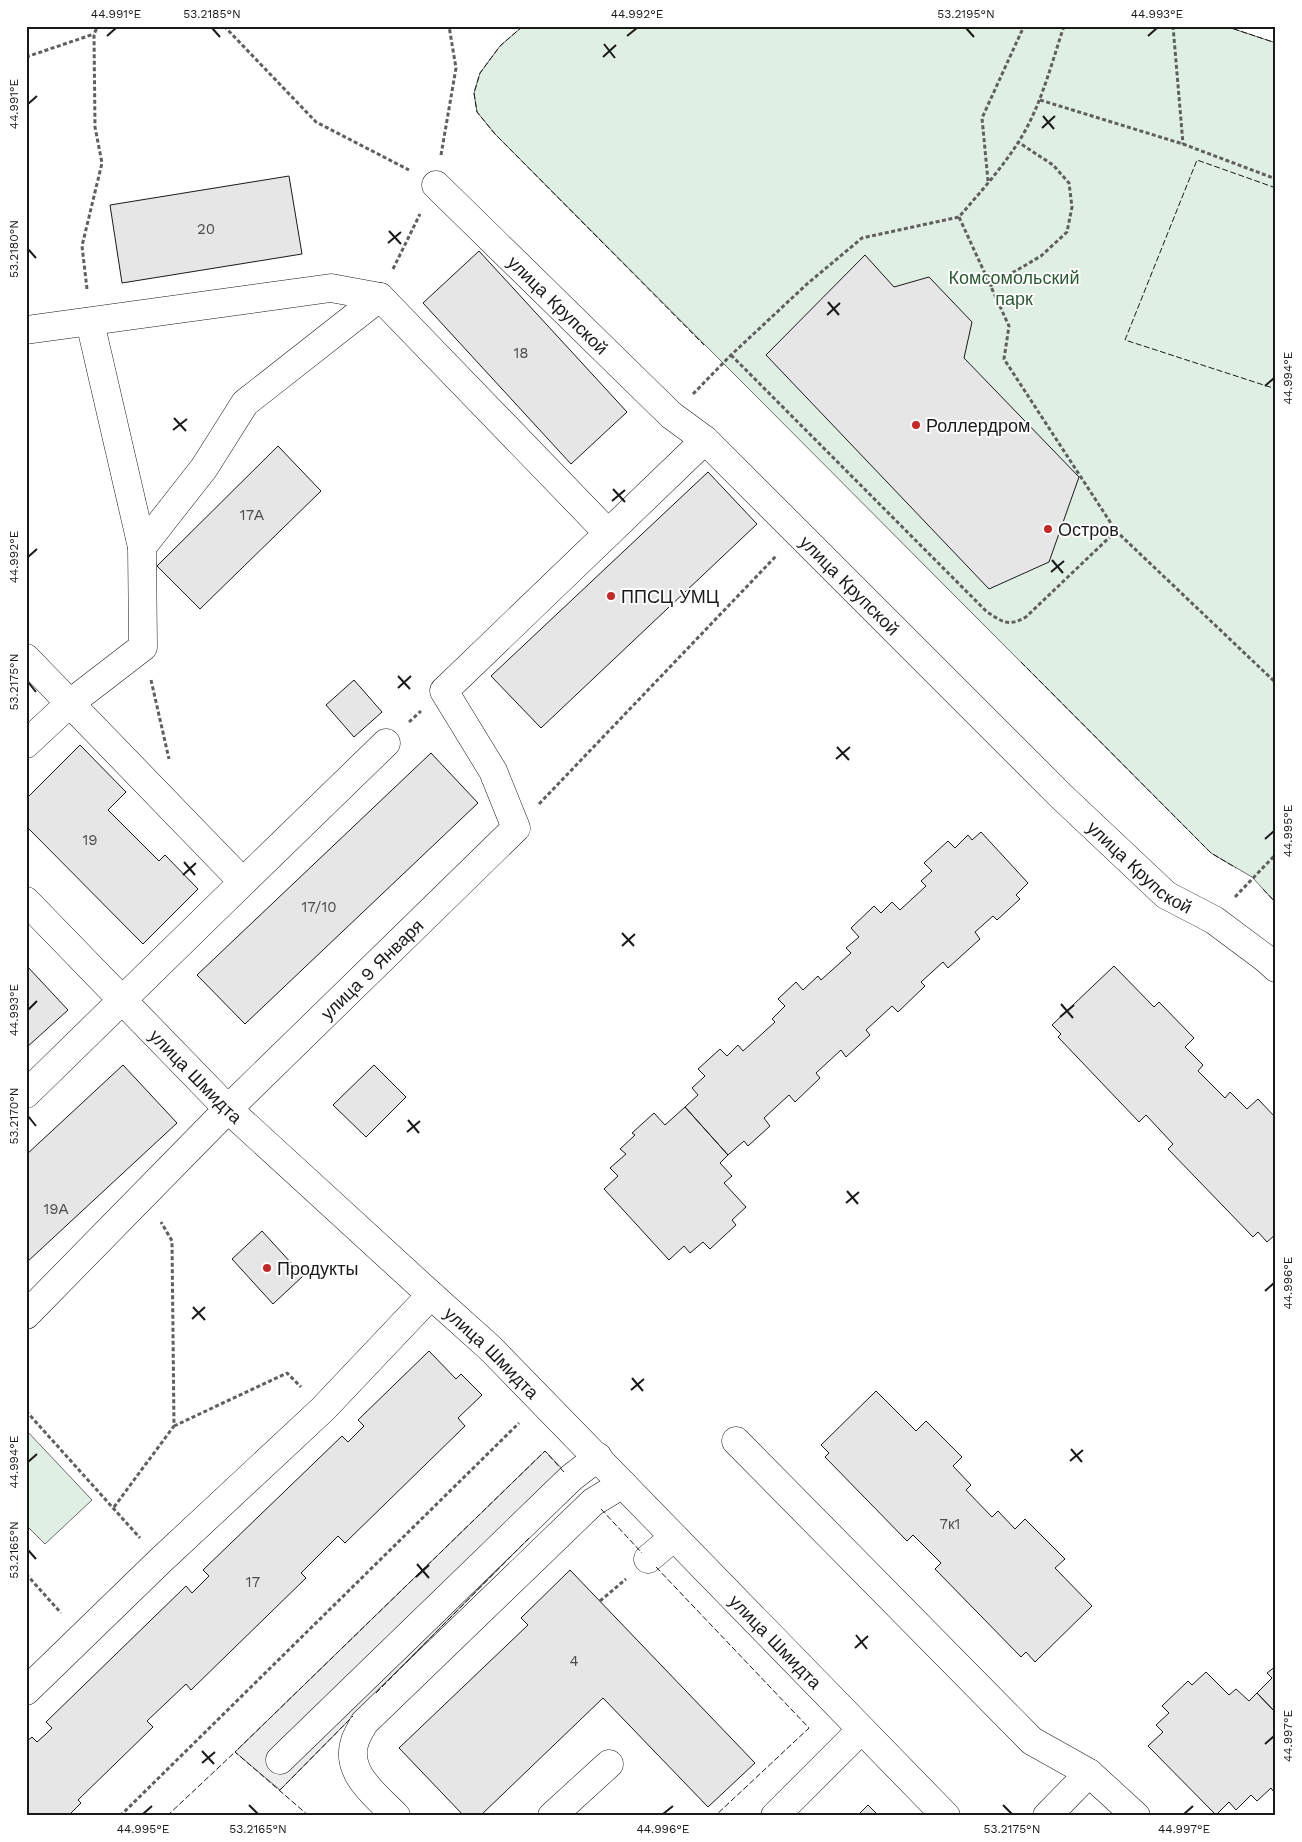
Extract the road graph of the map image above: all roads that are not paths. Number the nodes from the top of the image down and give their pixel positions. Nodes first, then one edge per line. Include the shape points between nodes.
1 (436, 185) road end
2 (380, 297) junction
3 (90, 322) junction
4 (26, 330) edge
5 (705, 440) junction
6 (608, 533) junction
7 (142, 547) junction
8 (26, 658) edge
9 (69, 704) junction
10 (386, 743) road end
11 (26, 744) edge
12 (243, 882) junction
13 (26, 901) edge
14 (1276, 968) edge
15 (122, 1000) junction
16 (26, 1094) edge
17 (228, 1110) junction
18 (431, 1295) junction
19 (26, 1315) edge
20 (736, 1441) dead end
21 (598, 1457) junction
22 (623, 1484) junction
23 (674, 1537) junction
24 (648, 1559) dead end
25 (26, 1692) edge
26 (861, 1730) junction
27 (280, 1760) dead end
28 (609, 1764) dead end
29 (1089, 1773) junction
30 (396, 1816) edge
31 (552, 1816) edge
32 (775, 1816) edge
33 (946, 1816) edge
34 (1047, 1816) edge
35 (1136, 1816) edge

1 - 5 street, улица Крупской via 671,415
2 - 3 street via 331,288
2 - 6 street
2 - 7 street via 245,403 204,468
3 - 4 street
3 - 7 street
5 - 6 street
5 - 14 street, улица Крупской via 1061,796 1166,894 1214,920
6 - 17 street, улица 9 Января via 444,690 493,771 516,828
7 - 9 street via 143,647
8 - 9 street
9 - 11 street
9 - 12 street
10 - 12 street
12 - 15 street
13 - 15 street, улица Шмидта
15 - 16 street
15 - 17 street, улица Шмидта
17 - 18 street, улица Шмидта
17 - 19 street, улица 9 Января
18 - 21 street, улица Шмидта via 490,1348
18 - 25 street via 323,1409 81,1636
20 - 29 street via 1032,1741
21 - 22 street, улица Шмидта
21 - 27 street via 571,1478
22 - 23 street, улица Шмидта
22 - 30 street via 594,1502 364,1724 354,1742 353,1762 360,1778
23 - 24 street
23 - 26 street, улица Шмидта
26 - 32 street
26 - 33 street, улица Шмидта
28 - 31 street
29 - 34 street
29 - 35 street

